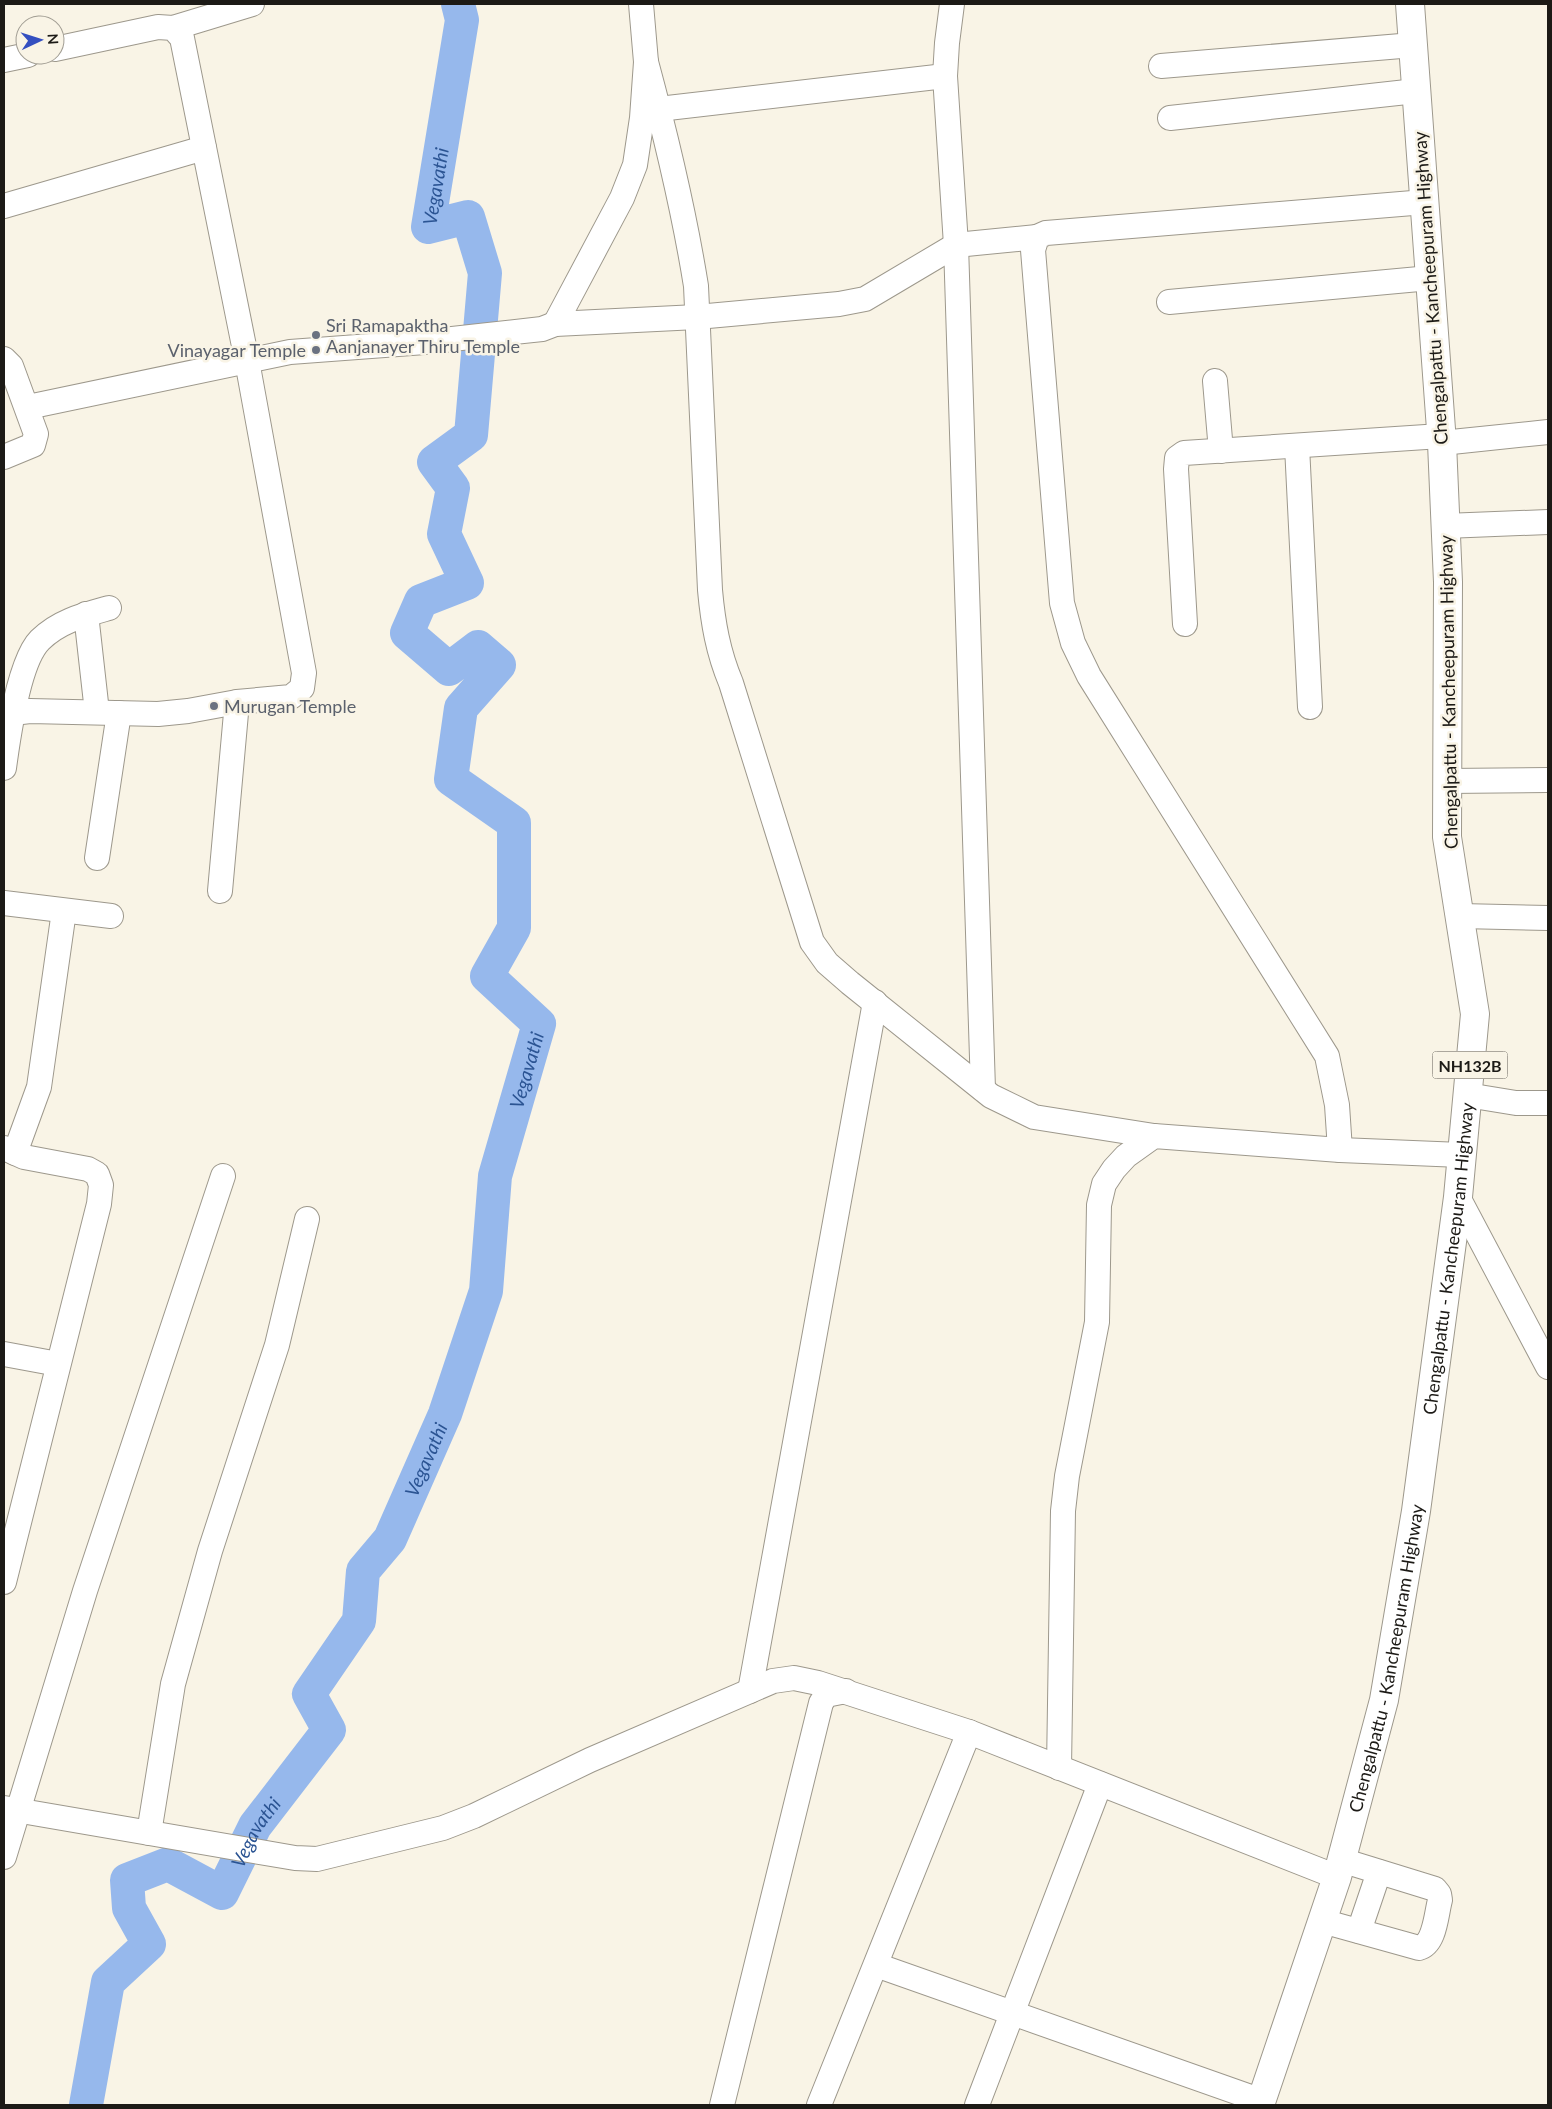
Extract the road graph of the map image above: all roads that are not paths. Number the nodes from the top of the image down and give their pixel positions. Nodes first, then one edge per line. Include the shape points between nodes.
1 (252, 4) edge
2 (641, 4) edge
3 (952, 4) edge
4 (1410, 4) edge
5 (173, 28) junction
6 (1413, 46) junction
7 (65, 47) edge
8 (646, 62) junction
9 (1161, 66) dead end
10 (945, 76) junction
11 (1416, 91) junction
12 (659, 108) junction
13 (1170, 118) dead end
14 (204, 148) junction
15 (1424, 202) junction
16 (4, 206) edge
17 (1037, 237) junction
18 (956, 245) junction
19 (1430, 278) junction
20 (1169, 302) dead end
21 (697, 317) junction
22 (555, 324) junction
23 (4, 355) edge
24 (246, 361) junction
25 (1214, 381) dead end
26 (28, 408) junction
27 (1548, 432) edge
28 (1442, 440) junction
29 (1297, 446) junction
30 (1221, 450) junction
31 (4, 457) edge
32 (1548, 522) edge
33 (1445, 526) junction
34 (109, 608) dead end
35 (86, 614) junction
36 (1185, 624) dead end
37 (237, 702) junction
38 (1310, 707) dead end
39 (8, 710) edge
40 (108, 713) junction
41 (4, 768) edge
42 (1548, 780) edge
43 (1447, 781) junction
44 (97, 858) dead end
45 (220, 891) dead end
46 (4, 903) edge
47 (64, 910) junction
48 (111, 916) dead end
49 (1460, 916) junction
50 (1548, 918) edge
51 (875, 1002) junction
52 (983, 1089) junction
53 (1467, 1094) junction
54 (1548, 1103) edge
55 (1154, 1136) junction
56 (9, 1150) edge
57 (1340, 1150) junction
58 (1462, 1155) junction
59 (224, 1176) dead end
60 (1458, 1196) junction
61 (308, 1219) dead end
62 (4, 1354) edge
63 (58, 1364) junction
64 (1548, 1367) edge
65 (4, 1582) edge
66 (750, 1691) junction
67 (846, 1691) junction
68 (969, 1732) junction
69 (1059, 1768) junction
70 (1100, 1784) junction
71 (11, 1810) edge
72 (149, 1833) junction
73 (4, 1857) edge
74 (1339, 1869) junction
75 (1379, 1872) junction
76 (1322, 1921) junction
77 (1359, 1931) junction
78 (876, 1965) junction
79 (1012, 2013) junction
80 (1261, 2103) edge
81 (722, 2105) edge
82 (819, 2105) edge
83 (977, 2105) edge

1 - 5 street
2 - 8 street
3 - 10 street
4 - 6 highway, Chengalpattu - Kancheepuram Highway / NH132B
5 - 7 street via 158,27
5 - 14 street via 182,38
6 - 9 street
6 - 11 highway, Chengalpattu - Kancheepuram Highway / NH132B
8 - 12 street
8 - 22 street via 635,165 622,198
10 - 12 street
10 - 18 street
11 - 13 street
11 - 15 highway, Chengalpattu - Kancheepuram Highway / NH132B
12 - 21 street via 691,255
14 - 16 street
14 - 24 street
15 - 17 street via 1046,233
15 - 19 highway, Chengalpattu - Kancheepuram Highway / NH132B
17 - 18 street
17 - 57 street via 1033,250 1062,593 1073,644 1089,676 1327,1056 1337,1105
18 - 21 street via 865,300
18 - 52 street
19 - 20 street
19 - 28 highway, Chengalpattu - Kancheepuram Highway / NH132B
21 - 22 street
21 - 51 street via 710,590 722,660 812,942 827,963
22 - 24 street via 542,329 425,342 290,352
23 - 26 street
24 - 26 street
24 - 37 street via 304,673 302,688 291,697
25 - 30 street
26 - 31 street via 36,434 33,445
27 - 28 street
28 - 29 street
28 - 33 highway, Chengalpattu - Kancheepuram Highway / NH132B
29 - 30 street
29 - 38 street
30 - 36 street via 1184,453 1177,458
32 - 33 street
33 - 43 highway, Chengalpattu - Kancheepuram Highway / NH132B via 1448,582
34 - 35 street
35 - 39 street via 57,627 40,640 30,654
35 - 40 street
37 - 40 street via 158,714
37 - 45 street
39 - 40 street
39 - 41 street
40 - 44 street
42 - 43 street
43 - 49 highway, Chengalpattu - Kancheepuram Highway / NH132B via 1447,837
46 - 47 street
47 - 48 street
47 - 56 street via 39,1087
49 - 50 street
49 - 53 highway, Chengalpattu - Kancheepuram Highway / NH132B via 1475,1014
51 - 52 street
51 - 66 street
52 - 55 street via 1012,1108 1034,1117
53 - 54 street via 1516,1103
53 - 58 highway, Chengalpattu - Kancheepuram Highway / NH132B
55 - 57 street
55 - 69 street via 1114,1169 1104,1184 1099,1205 1097,1322 1063,1511
56 - 63 street via 24,1157 88,1169 97,1174 101,1185
57 - 58 street
58 - 60 highway, Chengalpattu - Kancheepuram Highway / NH132B
59 - 71 street
60 - 64 street
60 - 74 highway, Chengalpattu - Kancheepuram Highway / NH132B via 1416,1511 1384,1700
61 - 72 street via 277,1345 210,1551 173,1684
62 - 63 street
63 - 65 street
66 - 67 street via 773,1680 794,1678
66 - 72 street via 590,1760 474,1816 442,1828 317,1859
67 - 68 street
67 - 81 street via 826,1695 821,1703
68 - 69 street
68 - 78 street
69 - 70 street
70 - 74 street
70 - 79 street
71 - 72 street
71 - 73 street
74 - 75 street
74 - 76 highway, Chengalpattu - Kancheepuram Highway / NH132B
75 - 77 street
75 - 77 street via 1435,1889 1439,1894 1430,1941 1419,1948
76 - 77 street
76 - 80 highway, Chengalpattu - Kancheepuram Highway / NH132B
78 - 79 street
78 - 82 street
79 - 80 street
79 - 83 street

